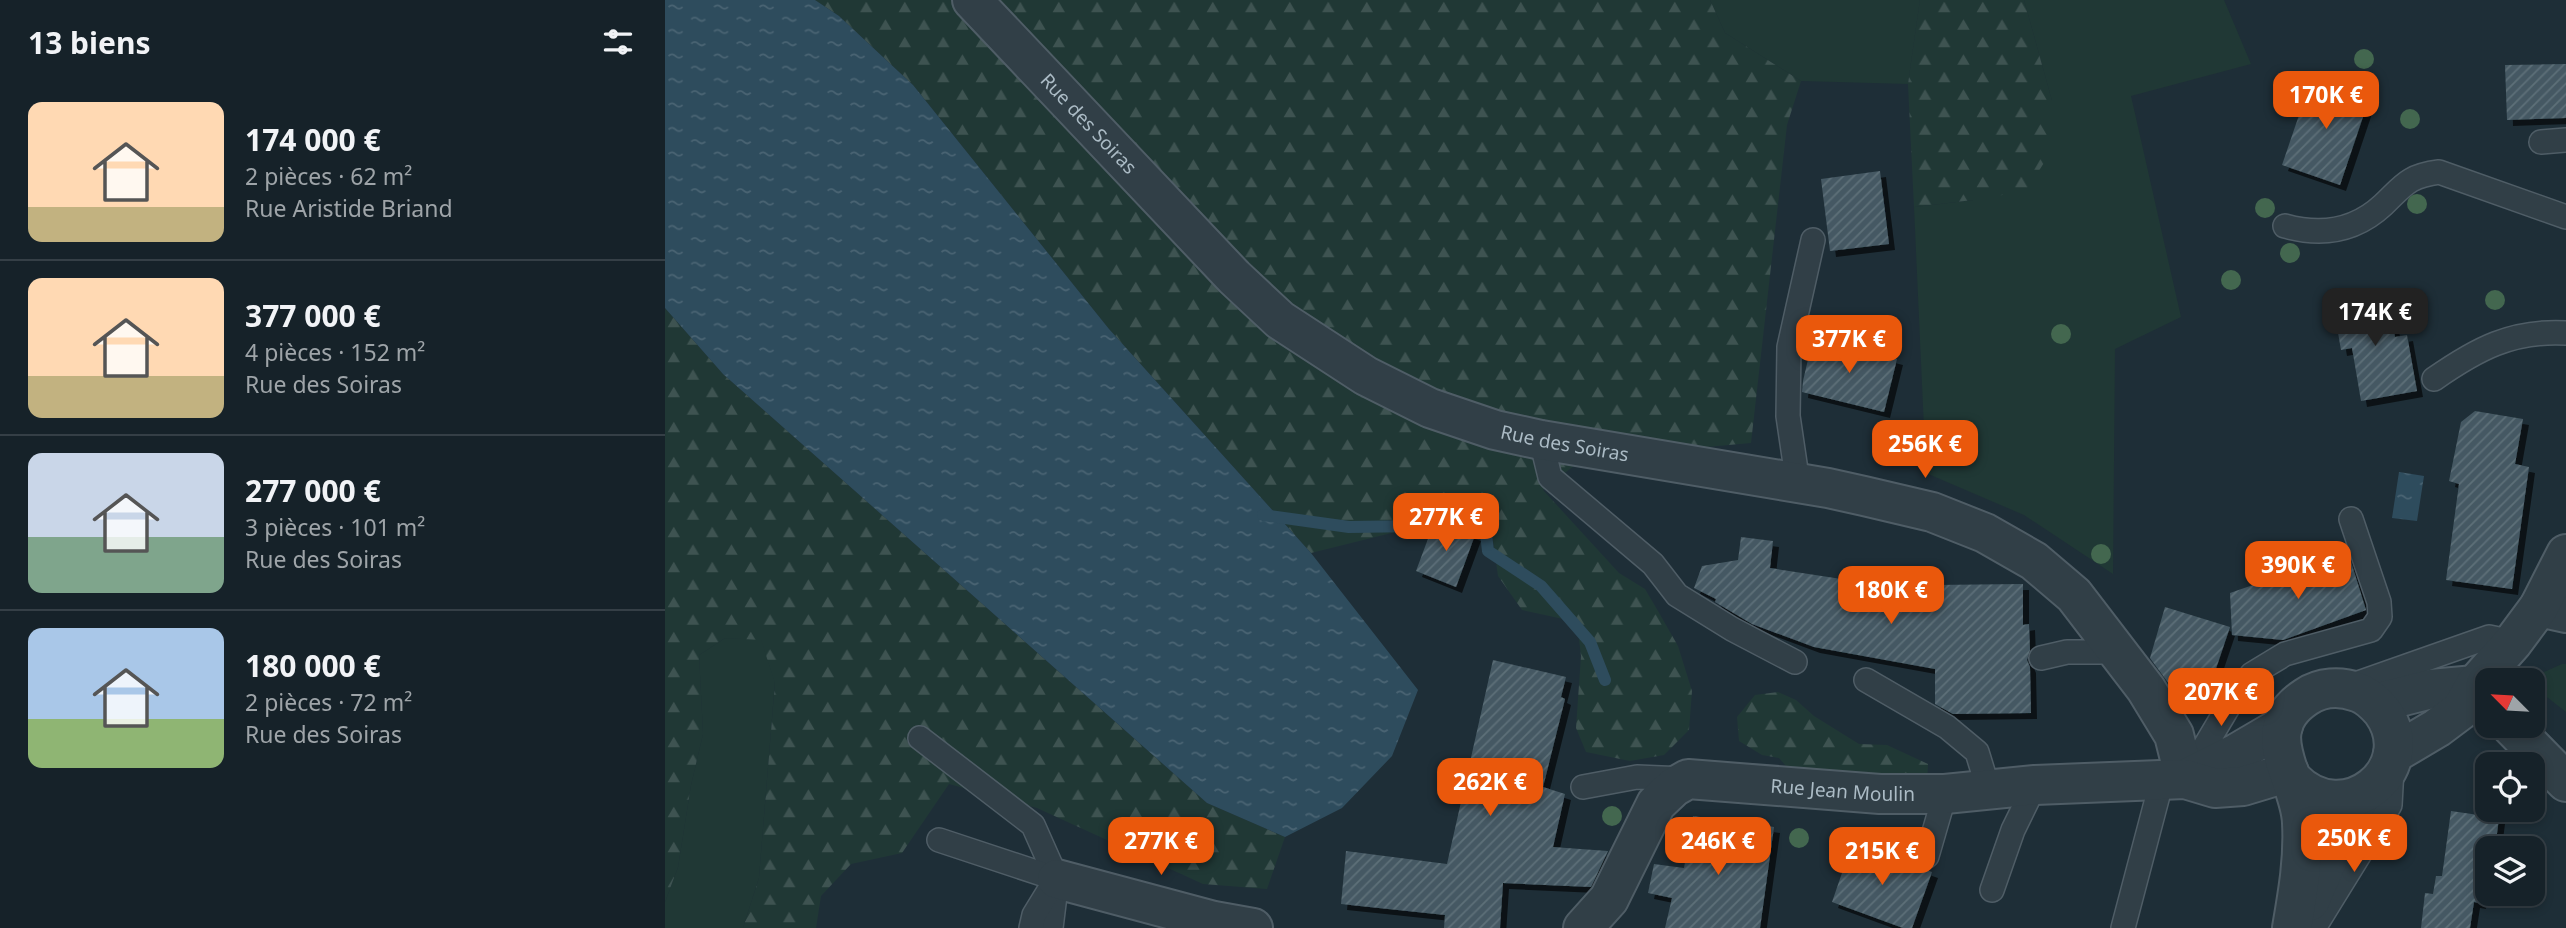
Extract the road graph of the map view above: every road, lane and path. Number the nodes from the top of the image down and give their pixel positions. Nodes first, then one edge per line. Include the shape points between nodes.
1 (972, 0) edge
2 (2566, 140) edge
3 (2541, 142) dead end
4 (2566, 217) edge
5 (2285, 226) dead end
6 (1812, 240) dead end
7 (2566, 333) edge
8 (2434, 379) dead end
9 (1541, 440) junction
10 (1798, 484) junction
11 (2351, 519) dead end
12 (2566, 555) edge
13 (2553, 610) edge
14 (2513, 642) junction
15 (2119, 652) junction
16 (2041, 657) dead end
17 (1795, 662) dead end
18 (2497, 668) edge
19 (1866, 680) dead end
20 (2475, 693) edge
21 (2359, 696) junction
22 (2475, 698) edge
23 (2283, 726) junction
24 (920, 738) dead end
25 (2523, 738) edge
26 (2393, 754) junction
27 (2291, 776) junction
28 (1688, 779) junction
29 (2174, 779) junction
30 (2566, 782) edge
31 (2035, 785) junction
32 (1583, 787) dead end
33 (1987, 788) junction
34 (1944, 794) junction
35 (2361, 796) junction
36 (939, 840) dead end
37 (1927, 856) dead end
38 (1057, 879) junction
39 (1992, 890) dead end
40 (1168, 919) edge
41 (1031, 928) edge
42 (1051, 928) edge
43 (1253, 928) edge
44 (1583, 928) edge
45 (2123, 928) edge
46 (2292, 928) edge
47 (2298, 928) edge
48 (2313, 928) edge

1 - 9 street, Rue des Soiras via 1280,320 1366,376 1430,408
2 - 3 lane
4 - 5 lane via 2438,172 2418,175 2401,185 2356,224 2328,232
6 - 10 lane via 1789,346 1788,416
7 - 8 lane via 2506,338 2467,356
9 - 10 street, Rue des Soiras
9 - 17 lane via 1550,477 1653,564 1677,595
10 - 15 street, Rue des Soiras via 1932,512 1985,533 2034,561 2074,595
11 - 29 lane via 2380,617 2371,630 2285,654 2252,674
12 - 13 street
13 - 14 street
14 - 18 street
14 - 21 lane via 2489,637
15 - 16 lane
15 - 29 street, Rue des Soiras via 2174,735
19 - 33 lane via 1947,727 1977,752
20 - 21 street via 2431,689
21 - 23 street via 2323,689 2306,697
21 - 26 street via 2387,718
22 - 26 street
23 - 27 street via 2280,745
23 - 29 street, Rue Jean Moulin via 2237,753
24 - 38 lane via 1033,825
25 - 30 street
26 - 35 street via 2387,771
26 - 48 lane via 2390,805
27 - 29 street, Rue Jean Moulin via 2215,788
27 - 35 street via 2312,795 2328,800
27 - 46 street via 2302,818 2303,854
28 - 32 lane via 1637,777
28 - 34 street, Rue Jean Moulin via 1880,794
28 - 44 street via 1655,804 1609,899
29 - 31 street, Rue Jean Moulin
29 - 45 lane
31 - 33 street, Rue Jean Moulin
31 - 39 lane
33 - 34 street, Rue Jean Moulin
34 - 37 lane
35 - 47 street
36 - 38 lane
38 - 40 street
38 - 41 lane
38 - 42 lane
40 - 43 street

